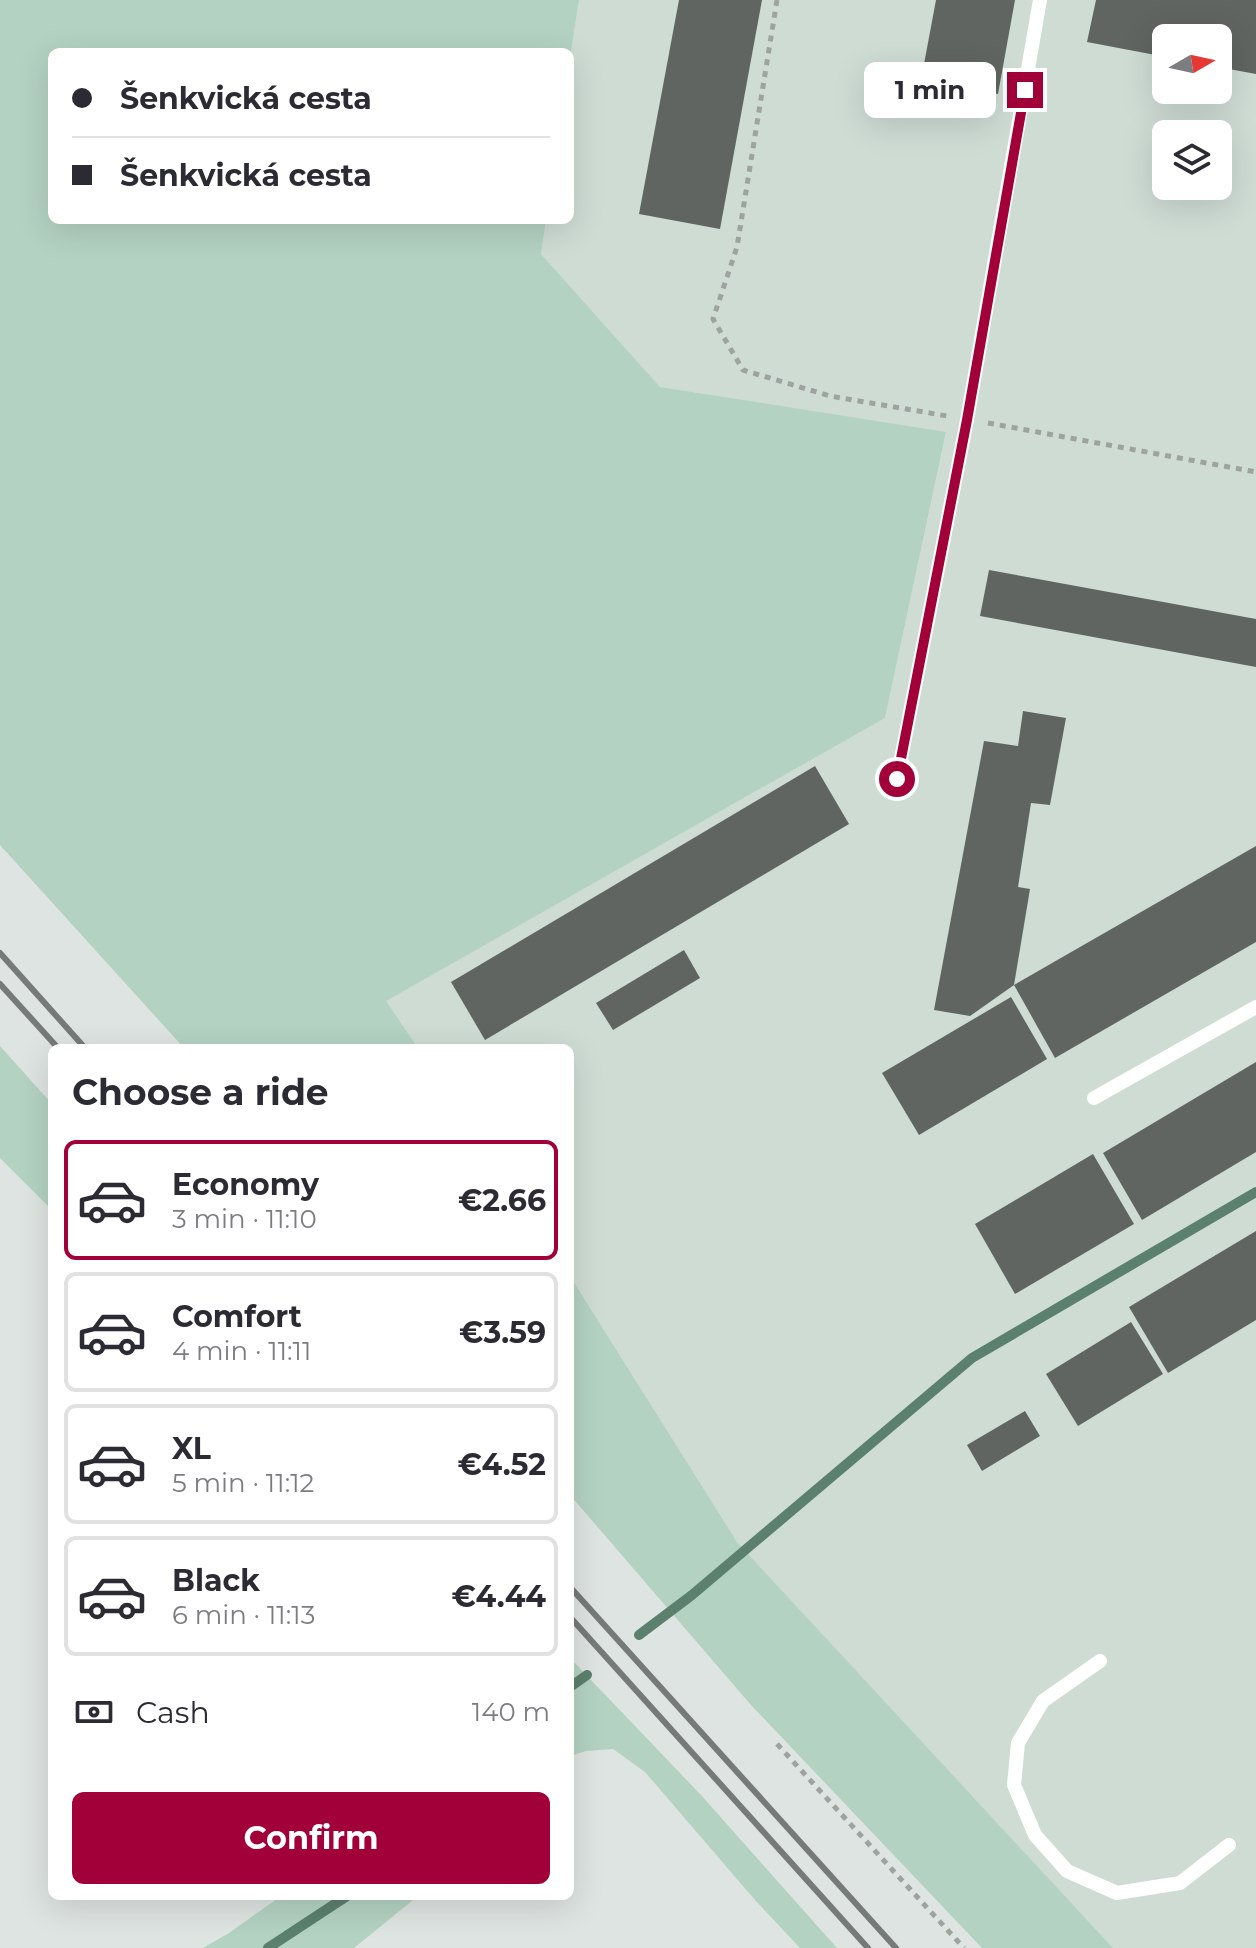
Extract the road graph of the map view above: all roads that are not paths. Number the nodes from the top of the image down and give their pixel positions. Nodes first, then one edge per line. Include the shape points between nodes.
1 (1040, 0) edge
2 (897, 779) dead end
3 (1256, 1007) edge
4 (1094, 1098) dead end
5 (1100, 1661) dead end
6 (1229, 1845) dead end

1 - 2 lane via 967,420
3 - 4 lane
5 - 6 lane via 1043,1701 1018,1743 1014,1785 1035,1835 1067,1871 1117,1893 1180,1883

